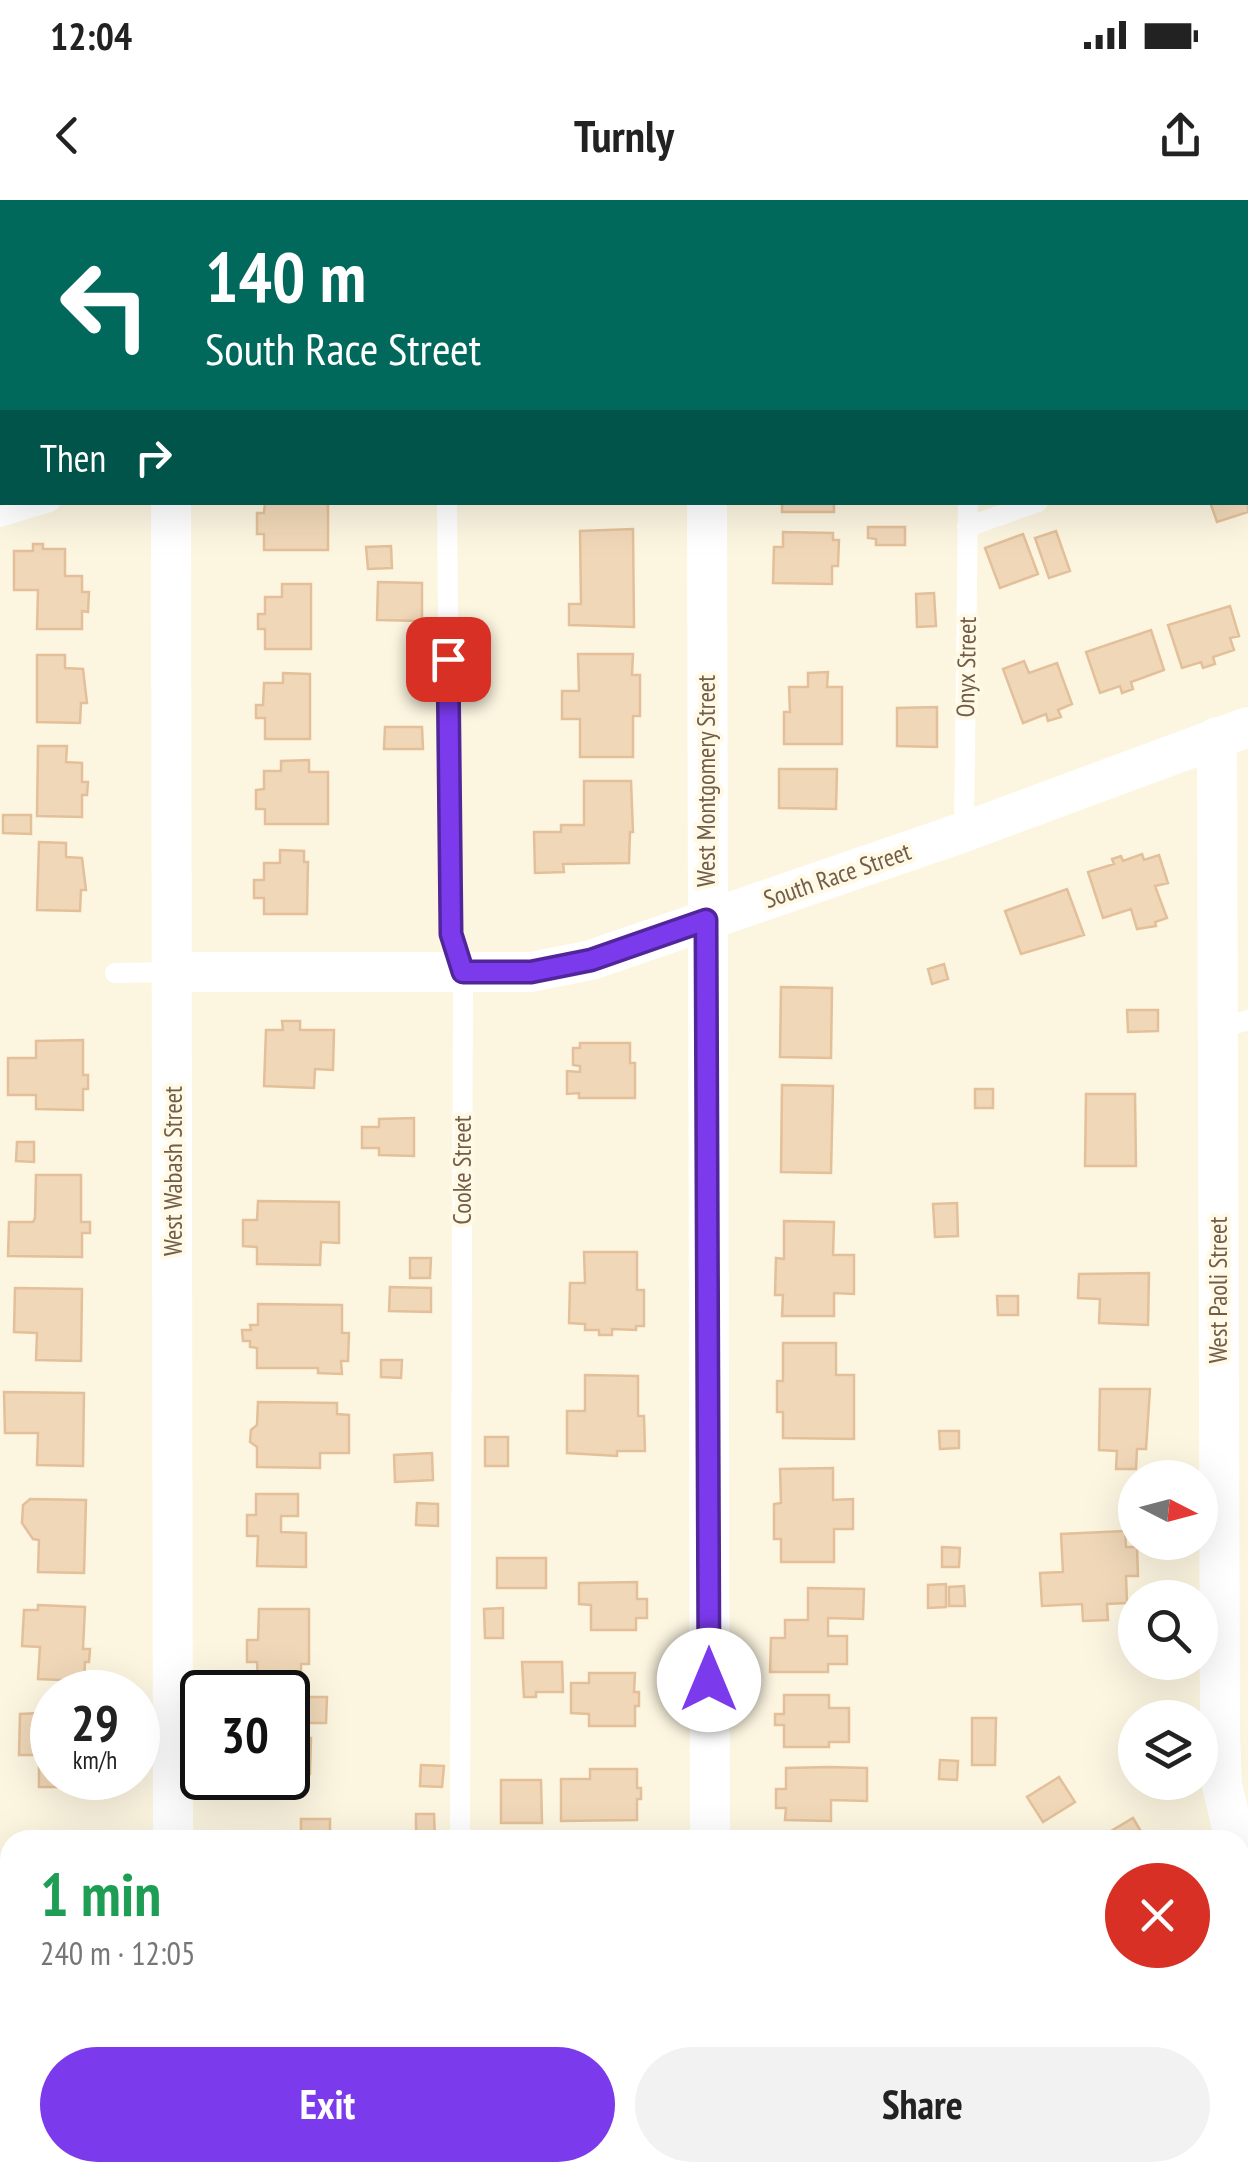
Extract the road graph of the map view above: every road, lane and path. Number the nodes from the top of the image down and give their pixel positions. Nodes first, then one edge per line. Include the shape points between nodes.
1 (40, 505) edge
2 (171, 505) edge
3 (447, 505) edge
4 (706, 505) edge
5 (968, 505) edge
6 (1029, 505) edge
7 (0, 517) edge
8 (967, 527) junction
9 (1232, 732) edge
10 (964, 832) junction
11 (706, 920) junction
12 (115, 972) dead end
13 (172, 972) junction
14 (463, 972) junction
15 (1233, 1025) edge
16 (173, 1830) edge
17 (460, 1830) edge
18 (710, 1830) edge
19 (1233, 1830) edge

1 - 7 lane
2 - 13 street, West Wabash Street
3 - 14 lane, Cooke Street via 451,934
4 - 11 street, West Montgomery Street
5 - 8 lane, Onyx Street
6 - 8 lane
8 - 10 lane, Onyx Street
9 - 10 street, South Race Street
9 - 15 street, West Paoli Street
10 - 11 street, South Race Street
11 - 14 street, South Race Street via 591,960 531,972
11 - 18 street, West Montgomery Street
12 - 13 lane, South Race Street
13 - 14 street, South Race Street
13 - 16 street, West Wabash Street
14 - 17 lane, Cooke Street
15 - 19 street, West Paoli Street via 1220,1734 1222,1785

